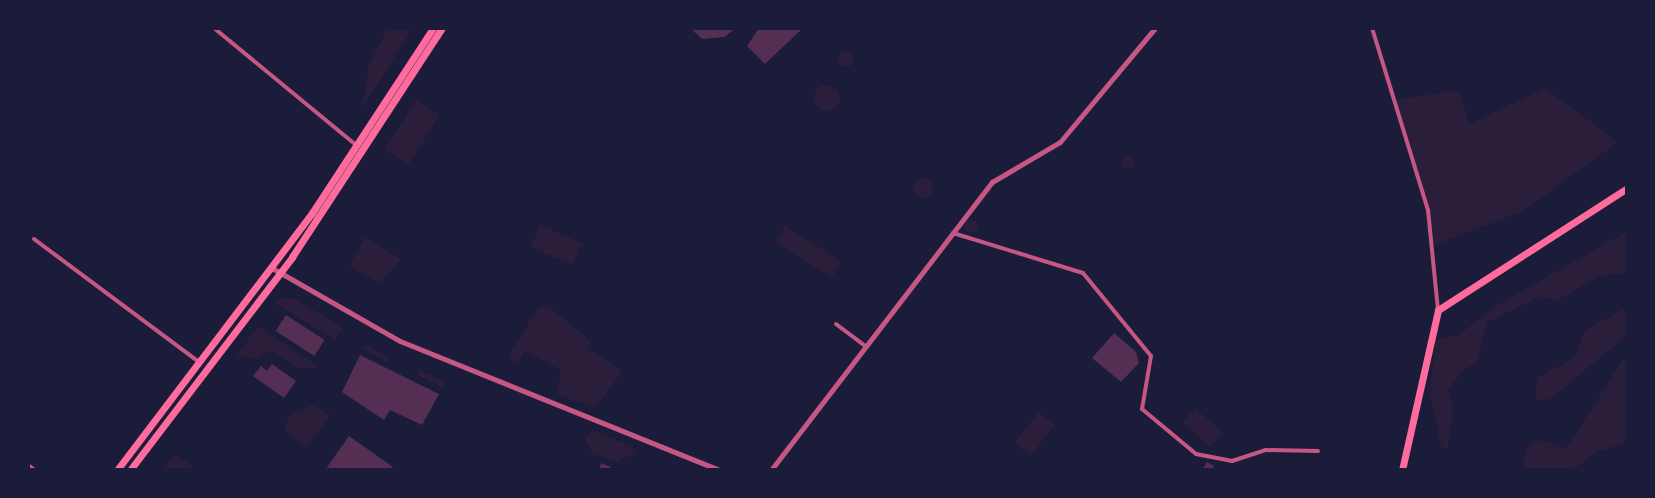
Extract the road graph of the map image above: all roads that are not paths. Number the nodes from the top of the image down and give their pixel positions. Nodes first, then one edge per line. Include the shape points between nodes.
1 (214, 28) edge
2 (433, 28) edge
3 (442, 28) edge
4 (1372, 28) edge
5 (1151, 30) edge
6 (356, 146) junction
7 (1626, 189) edge
8 (953, 232) junction
9 (34, 238) dead end
10 (272, 268) junction
11 (280, 273) junction
12 (1438, 310) junction
13 (836, 324) dead end
14 (865, 346) junction
15 (200, 363) junction
16 (1318, 451) dead end
17 (28, 465) edge
18 (35, 470) edge
19 (117, 470) edge
20 (129, 470) edge
21 (719, 470) edge
22 (771, 470) edge
23 (1402, 470) edge

1 - 6 street
2 - 6 main road
3 - 11 main road
4 - 12 street via 1428,210
5 - 8 street via 1060,142 1002,172
6 - 10 main road
7 - 12 main road
8 - 14 street
8 - 16 street via 1083,273 1151,356 1142,409 1196,454 1232,461 1264,450
9 - 15 street
10 - 11 street
10 - 15 main road
11 - 20 main road
11 - 21 street via 400,341
12 - 23 main road
13 - 14 street
14 - 22 street
15 - 19 main road
17 - 18 street

